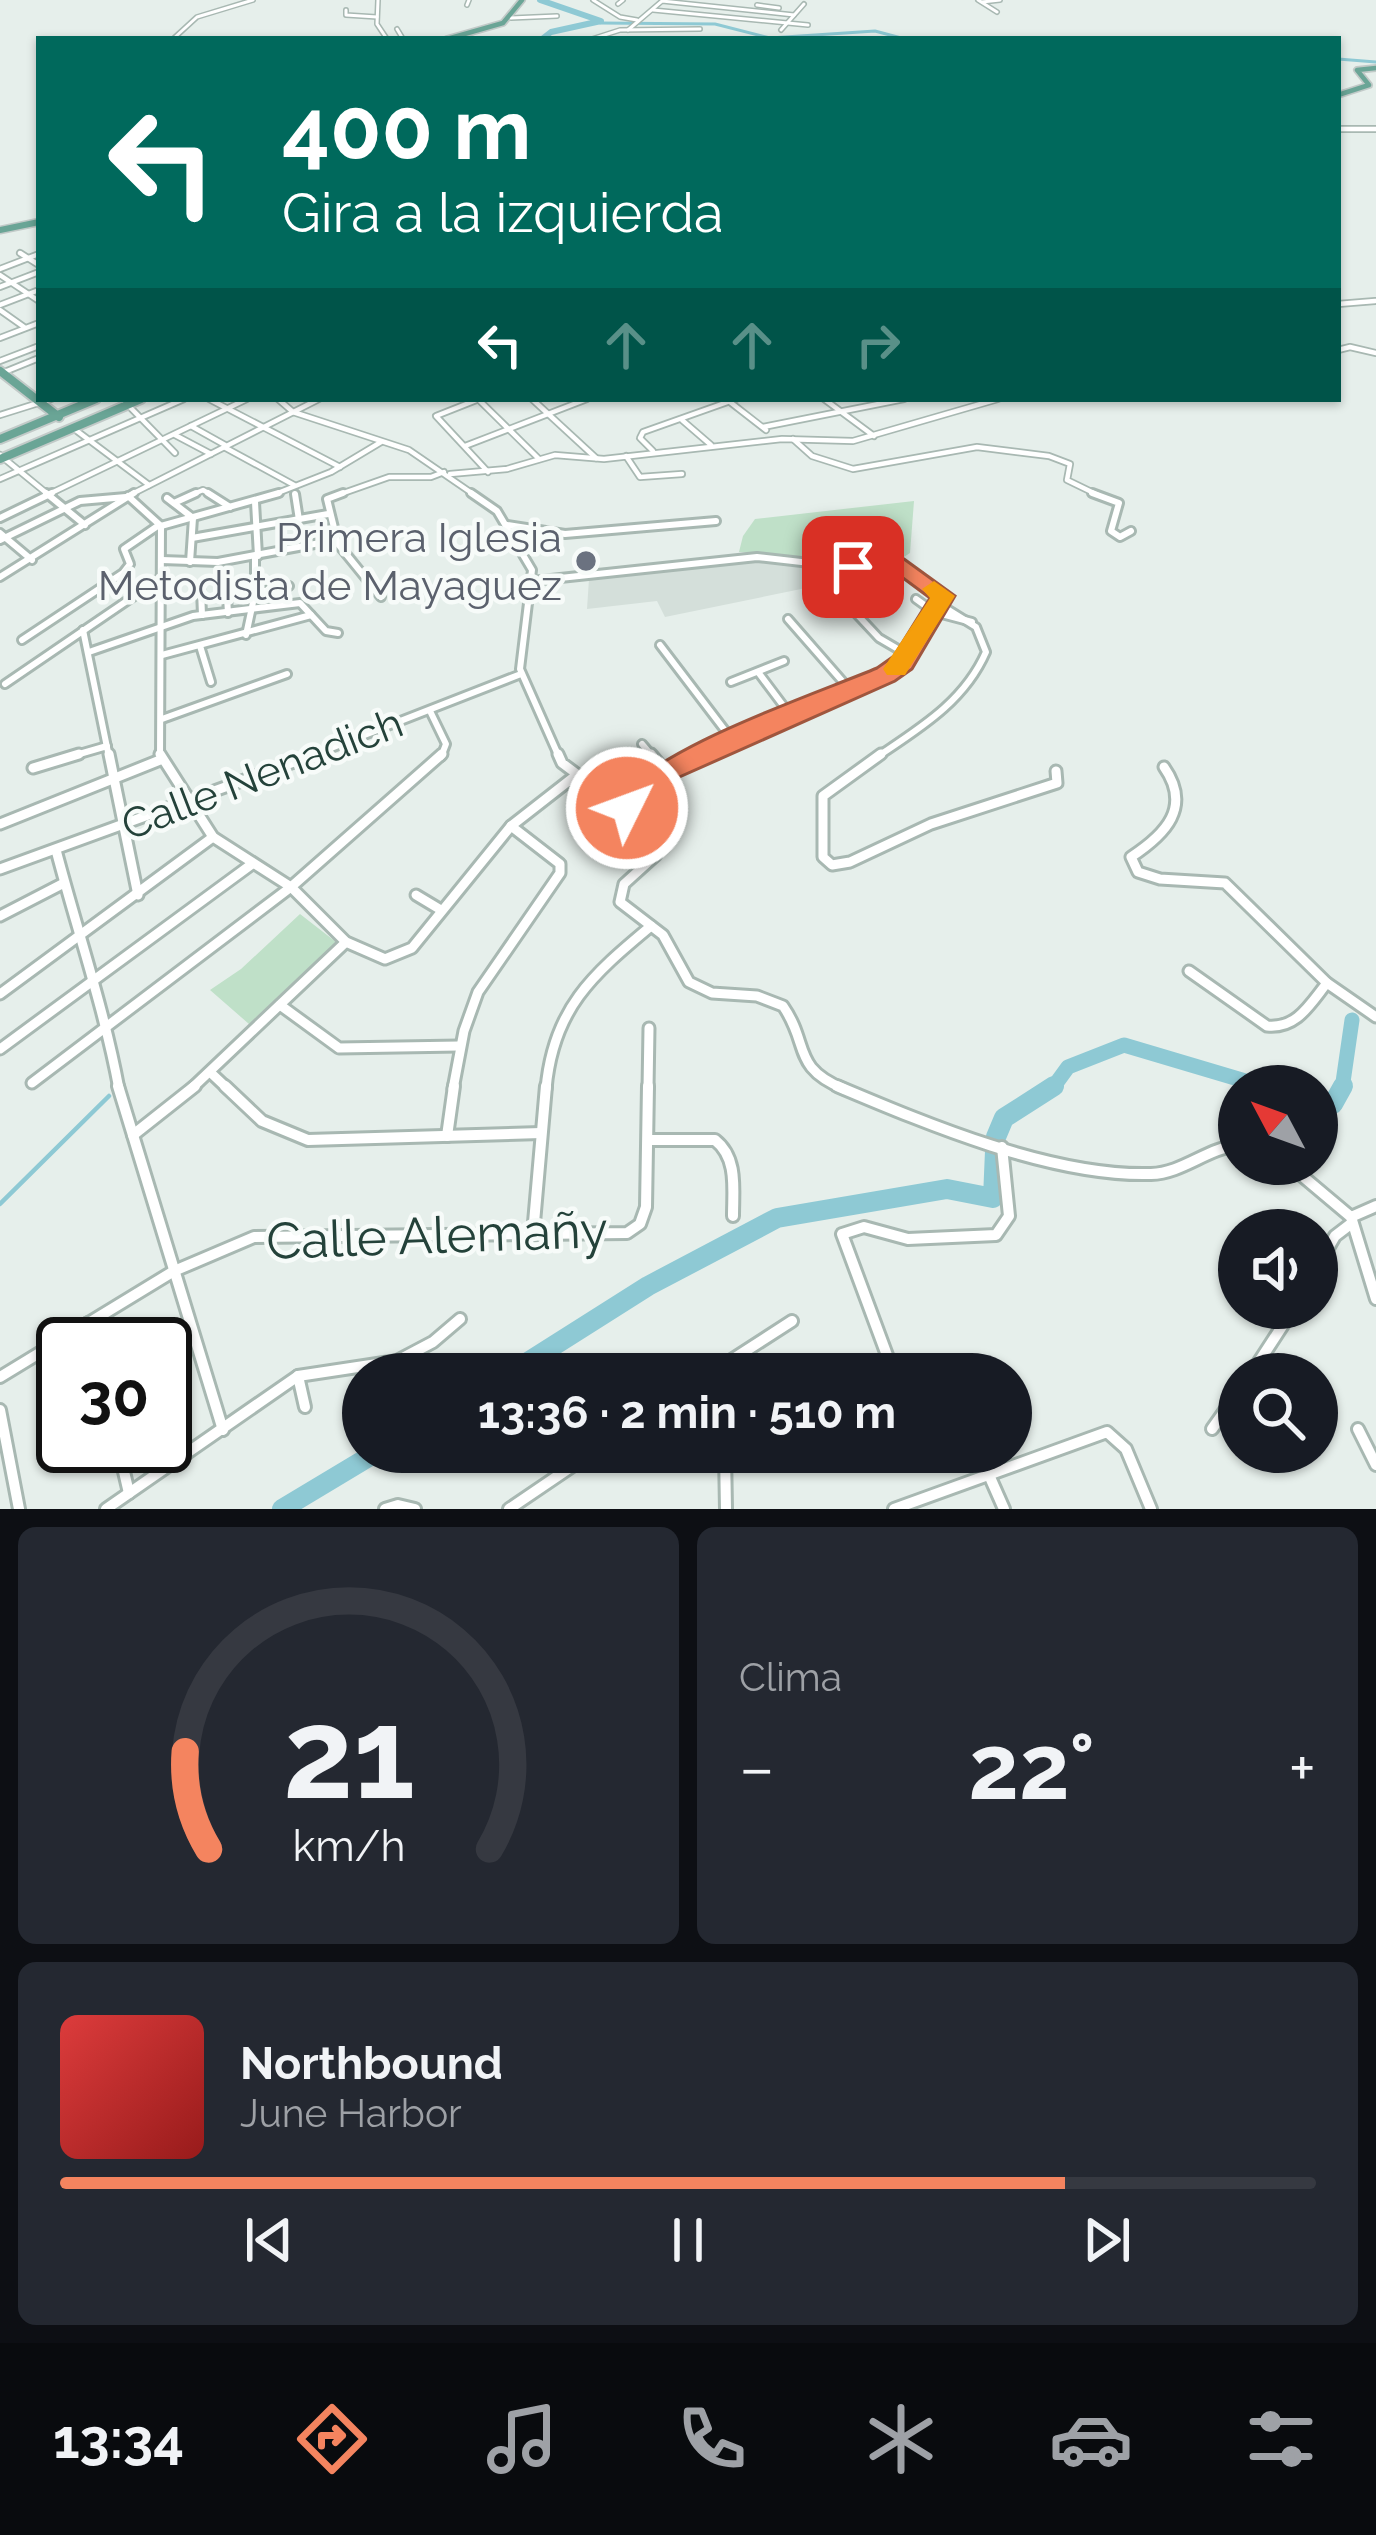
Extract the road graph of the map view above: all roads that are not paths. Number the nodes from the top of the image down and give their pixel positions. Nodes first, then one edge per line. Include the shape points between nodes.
1 (253, 0) edge
2 (378, 0) edge
3 (522, 0) edge
4 (593, 0) edge
5 (1000, 0) edge
6 (662, 1) edge
7 (980, 1) edge
8 (804, 4) dead end
9 (536, 5) dead end
10 (757, 5) dead end
11 (779, 8) dead end
12 (767, 9) junction
13 (346, 10) dead end
14 (547, 10) dead end
15 (652, 10) junction
16 (997, 12) dead end
17 (794, 15) junction
18 (377, 16) junction
19 (557, 16) dead end
20 (511, 17) junction
21 (528, 17) junction
22 (542, 17) junction
23 (634, 24) junction
24 (787, 24) junction
25 (808, 25) dead end
26 (700, 29) dead end
27 (781, 30) dead end
28 (174, 36) edge
29 (385, 36) edge
30 (457, 36) edge
31 (600, 36) edge
32 (1373, 69) edge
33 (1341, 93) edge
34 (1341, 129) edge
35 (1376, 129) edge
36 (36, 223) edge
37 (0, 230) edge
38 (20, 253) dead end
39 (36, 255) edge
40 (28, 258) junction
41 (36, 265) edge
42 (36, 270) edge
43 (0, 272) edge
44 (11, 282) junction
45 (0, 286) edge
46 (36, 291) edge
47 (29, 294) junction
48 (36, 299) edge
49 (1375, 301) edge
50 (1341, 304) edge
51 (0, 308) edge
52 (1375, 312) edge
53 (36, 324) edge
54 (26, 328) junction
55 (0, 338) edge
56 (36, 347) edge
57 (1341, 349) edge
58 (1376, 353) edge
59 (36, 359) edge
60 (0, 361) edge
61 (3, 374) edge
62 (36, 400) edge
63 (89, 402) edge
64 (125, 402) edge
65 (177, 402) edge
66 (214, 402) edge
67 (241, 402) edge
68 (281, 402) edge
69 (313, 402) edge
70 (471, 402) edge
71 (482, 402) edge
72 (535, 402) edge
73 (579, 402) edge
74 (725, 402) edge
75 (733, 402) edge
76 (828, 402) edge
77 (891, 402) edge
78 (988, 402) edge
79 (40, 403) joint
80 (227, 409) junction
81 (293, 412) junction
82 (845, 413) junction
83 (548, 414) junction
84 (0, 415) edge
85 (56, 416) junction
86 (140, 418) junction
87 (681, 419) junction
88 (191, 426) junction
89 (263, 427) junction
90 (764, 427) junction
91 (73, 428) junction
92 (508, 429) junction
93 (173, 434) junction
94 (875, 437) junction
95 (792, 438) junction
96 (0, 439) edge
97 (776, 439) junction
98 (88, 440) junction
99 (161, 440) junction
100 (382, 442) junction
101 (225, 446) junction
102 (465, 446) junction
103 (712, 446) junction
104 (653, 452) junction
105 (175, 454) dead end
106 (212, 454) junction
107 (626, 456) junction
108 (1, 457) edge
109 (539, 459) junction
110 (597, 459) junction
111 (116, 462) junction
112 (340, 467) junction
113 (18, 470) junction
114 (488, 472) junction
115 (446, 473) junction
116 (682, 474) dead end
117 (0, 478) edge
118 (149, 485) junction
119 (295, 490) junction
120 (48, 494) junction
121 (128, 496) junction
122 (255, 502) junction
123 (64, 508) junction
124 (230, 508) junction
125 (328, 514) junction
126 (0, 518) edge
127 (193, 518) junction
128 (298, 520) junction
129 (716, 521) dead end
130 (85, 525) junction
131 (160, 525) junction
132 (508, 525) junction
133 (258, 527) junction
134 (1131, 531) dead end
135 (2, 537) edge
136 (192, 538) junction
137 (336, 540) junction
138 (256, 556) junction
139 (32, 560) junction
140 (162, 560) junction
141 (190, 562) junction
142 (0, 577) edge
143 (161, 577) junction
144 (226, 579) dead end
145 (532, 581) junction
146 (289, 586) dead end
147 (201, 590) dead end
148 (255, 593) junction
149 (381, 597) dead end
150 (916, 598) dead end
151 (851, 608) dead end
152 (936, 608) junction
153 (249, 612) junction
154 (228, 613) junction
155 (202, 615) junction
156 (311, 615) junction
157 (788, 619) dead end
158 (162, 624) junction
159 (83, 630) junction
160 (338, 634) dead end
161 (246, 635) junction
162 (22, 640) dead end
163 (660, 645) dead end
164 (200, 646) junction
165 (89, 652) junction
166 (162, 655) junction
167 (908, 655) junction
168 (784, 661) dead end
169 (758, 672) junction
170 (286, 674) dead end
171 (521, 674) junction
172 (212, 682) dead end
173 (731, 682) dead end
174 (5, 684) dead end
175 (850, 690) junction
176 (430, 711) junction
177 (791, 716) junction
178 (162, 719) junction
179 (733, 741) junction
180 (642, 744) dead end
181 (107, 746) junction
182 (160, 760) junction
183 (1164, 767) dead end
184 (33, 768) dead end
185 (665, 771) junction
186 (1057, 771) dead end
187 (575, 776) junction
188 (113, 778) junction
189 (189, 804) junction
190 (627, 808) junction
191 (0, 824) edge
192 (511, 826) junction
193 (123, 827) junction
194 (213, 837) junction
195 (56, 850) junction
196 (252, 864) junction
197 (0, 869) edge
198 (64, 883) junction
199 (291, 887) junction
200 (416, 895) dead end
201 (138, 896) junction
202 (441, 910) junction
203 (0, 916) edge
204 (651, 926) junction
205 (79, 940) junction
206 (346, 942) junction
207 (1189, 971) dead end
208 (91, 983) junction
209 (1327, 983) junction
210 (0, 994) edge
211 (280, 1005) junction
212 (1376, 1017) edge
213 (107, 1025) junction
214 (650, 1028) dead end
215 (459, 1046) junction
216 (0, 1049) edge
217 (211, 1073) junction
218 (32, 1083) dead end
219 (542, 1132) junction
220 (133, 1135) junction
221 (447, 1136) junction
222 (648, 1140) junction
223 (1002, 1147) junction
224 (1218, 1148) edge
225 (1312, 1185) edge
226 (1376, 1206) edge
227 (733, 1216) dead end
228 (1352, 1220) junction
229 (1338, 1233) edge
230 (533, 1234) junction
231 (174, 1271) junction
232 (1376, 1299) edge
233 (98, 1317) edge
234 (460, 1319) dead end
235 (792, 1321) dead end
236 (742, 1353) edge
237 (886, 1353) edge
238 (36, 1355) edge
239 (298, 1376) junction
240 (0, 1377) edge
241 (305, 1407) dead end
242 (0, 1409) edge
243 (1218, 1422) edge
244 (1213, 1429) dead end
245 (223, 1430) junction
246 (1358, 1430) dead end
247 (1376, 1465) edge
248 (124, 1473) edge
249 (562, 1473) edge
250 (726, 1473) edge
251 (989, 1474) junction
252 (129, 1493) junction
253 (19, 1509) edge
254 (106, 1509) edge
255 (385, 1509) edge
256 (415, 1509) edge
257 (508, 1509) edge
258 (727, 1509) edge
259 (894, 1509) edge
260 (1004, 1509) edge
261 (1151, 1509) edge

1 - 28 street via 212,9
2 - 18 street
3 - 20 main road
4 - 23 street
5 - 7 street
6 - 12 street
6 - 15 street
7 - 16 street
8 - 17 street
9 - 21 street
10 - 12 street
11 - 12 street
12 - 17 street
13 - 18 street
14 - 22 street
15 - 23 street
15 - 24 street
17 - 24 street
18 - 29 street
19 - 22 street
20 - 21 street
20 - 30 main road
21 - 22 street
23 - 26 street
23 - 31 street
24 - 25 street
24 - 27 street
32 - 33 main road via 1357,70 1369,86
34 - 35 street
36 - 37 main road
38 - 40 street
39 - 40 street
40 - 41 street
40 - 43 street
42 - 44 street
43 - 44 street
44 - 45 street
44 - 47 street
46 - 47 street
47 - 48 street
47 - 51 street
49 - 50 street
49 - 52 street
51 - 54 street
53 - 54 street
54 - 55 street
56 - 60 street
57 - 58 street
59 - 61 street
61 - 62 main road
63 - 85 main road
64 - 86 street
64 - 91 main road
65 - 86 street
66 - 80 street
67 - 80 street
68 - 81 street
69 - 81 street
70 - 102 street via 437,414
71 - 92 street
72 - 83 street
73 - 83 street
74 - 87 street
75 - 90 street
76 - 82 street
77 - 82 street
78 - 94 street
79 - 84 street
79 - 85 main road
80 - 88 street
80 - 89 street
81 - 89 street
81 - 100 street
82 - 90 street
82 - 94 street
83 - 92 street
83 - 110 street
85 - 91 main road
85 - 96 main road
86 - 98 street
86 - 99 street
87 - 103 street
87 - 104 street via 640,437
88 - 93 street
88 - 101 street
89 - 101 street
89 - 112 street
90 - 97 street
91 - 98 street
91 - 108 main road
92 - 102 street
92 - 109 street
93 - 99 street
93 - 106 street
94 - 95 street
95 - 97 street
95 - 134 street via 820,459 859,470 980,446 1058,457 1070,464 1072,486 1120,503 1111,531
97 - 103 street
98 - 111 street
98 - 113 street
99 - 105 street
99 - 111 street
100 - 112 street
100 - 115 street
101 - 106 street
101 - 119 street
102 - 114 street
103 - 104 street
104 - 107 street
106 - 118 street
107 - 110 street
107 - 116 street via 640,477
108 - 113 street
109 - 110 street
109 - 114 street
111 - 118 street
111 - 120 street
112 - 119 street
113 - 117 street
113 - 120 street
114 - 115 street
115 - 125 street via 395,476 334,494
115 - 132 street
118 - 121 street
119 - 122 street
119 - 128 street
120 - 123 street
120 - 126 street
121 - 123 street
121 - 130 street
121 - 131 street
122 - 124 street
122 - 133 street
123 - 130 street
123 - 135 street
124 - 127 street
124 - 127 street via 203,490 170,501
125 - 128 street
125 - 137 street
127 - 131 street
127 - 136 street
128 - 133 street
129 - 132 street via 565,534
130 - 139 street
131 - 140 street
131 - 162 street via 124,549 130,564 123,573
132 - 145 street
133 - 136 street
133 - 138 street
135 - 139 street
136 - 141 street
137 - 138 street
137 - 149 street
138 - 141 street
138 - 148 street
139 - 142 street
140 - 141 street
140 - 143 street
143 - 158 street
143 - 159 street
144 - 154 street
145 - 152 street via 757,557 904,567 944,596
145 - 171 street
146 - 148 street
147 - 155 street
148 - 153 street
150 - 152 street
151 - 167 street
152 - 167 street
152 - 186 street via 972,622 982,654 957,700 823,796 823,857 832,865 850,862 931,824 1057,783
153 - 154 street
153 - 156 street via 302,602
153 - 161 street
154 - 155 street
155 - 158 street
156 - 160 street
156 - 161 street
157 - 175 street
158 - 165 street
158 - 166 street
159 - 165 street
159 - 174 street
161 - 164 street
163 - 179 street
164 - 166 street
164 - 172 street
165 - 181 street
166 - 178 street
167 - 175 street via 892,672
168 - 169 street
169 - 173 street
169 - 177 street
170 - 178 street
171 - 176 street, Calle Nenadich
171 - 187 street
175 - 177 street
176 - 189 street, Calle Nenadich
176 - 199 street via 446,744 441,758
177 - 179 street
178 - 182 street
179 - 185 street
180 - 185 street
181 - 184 street
181 - 188 street
182 - 188 street
182 - 189 street
183 - 209 street via 1179,797 1176,819 1131,857 1133,867 1165,882 1225,883
185 - 190 street
187 - 190 street
187 - 192 street
188 - 191 street
188 - 193 street
189 - 193 street, Calle Nenadich
189 - 194 street
190 - 204 street via 650,829 657,850 624,884 620,902
192 - 202 street
192 - 215 street via 560,864 560,873 486,978
193 - 195 street, Calle Nenadich
193 - 201 street
194 - 196 street
194 - 201 street
195 - 197 street, Calle Nenadich
195 - 198 street
196 - 199 street
196 - 208 street
198 - 203 street
198 - 205 street
199 - 206 street
199 - 213 street
200 - 202 street
201 - 205 street
202 - 206 street via 398,956 377,958
204 - 219 street via 590,977 564,1013 549,1055
204 - 223 street via 697,987 783,1006 804,1062 821,1079
205 - 208 street
205 - 210 street
206 - 211 street
207 - 209 street via 1274,1029 1286,1029
208 - 213 street
208 - 216 street
209 - 212 street
211 - 215 street via 339,1048
211 - 217 street
213 - 218 street
213 - 220 street
214 - 222 street, Calle Alemañy
215 - 221 street
217 - 220 street
217 - 221 street via 262,1121 290,1135
219 - 221 street
219 - 230 street
220 - 231 street
222 - 227 street via 724,1144
222 - 230 street, Calle Alemañy via 646,1207 635,1229
223 - 224 street via 1160,1174
223 - 237 street via 1009,1216 996,1235 908,1239 864,1227 841,1235
225 - 228 street
226 - 228 street
228 - 229 street
228 - 232 street
230 - 231 street, Calle Alemañy via 278,1233
231 - 233 street, Calle Alemañy
231 - 245 street
234 - 239 street via 394,1363
235 - 236 street
238 - 240 street, Calle Alemañy
239 - 241 street
239 - 245 street
242 - 253 street
243 - 244 street
245 - 252 street
246 - 247 street
248 - 252 street
249 - 257 street
250 - 258 street
251 - 259 street
251 - 260 street
251 - 261 street via 1107,1432 1126,1449
252 - 254 street
255 - 256 street

